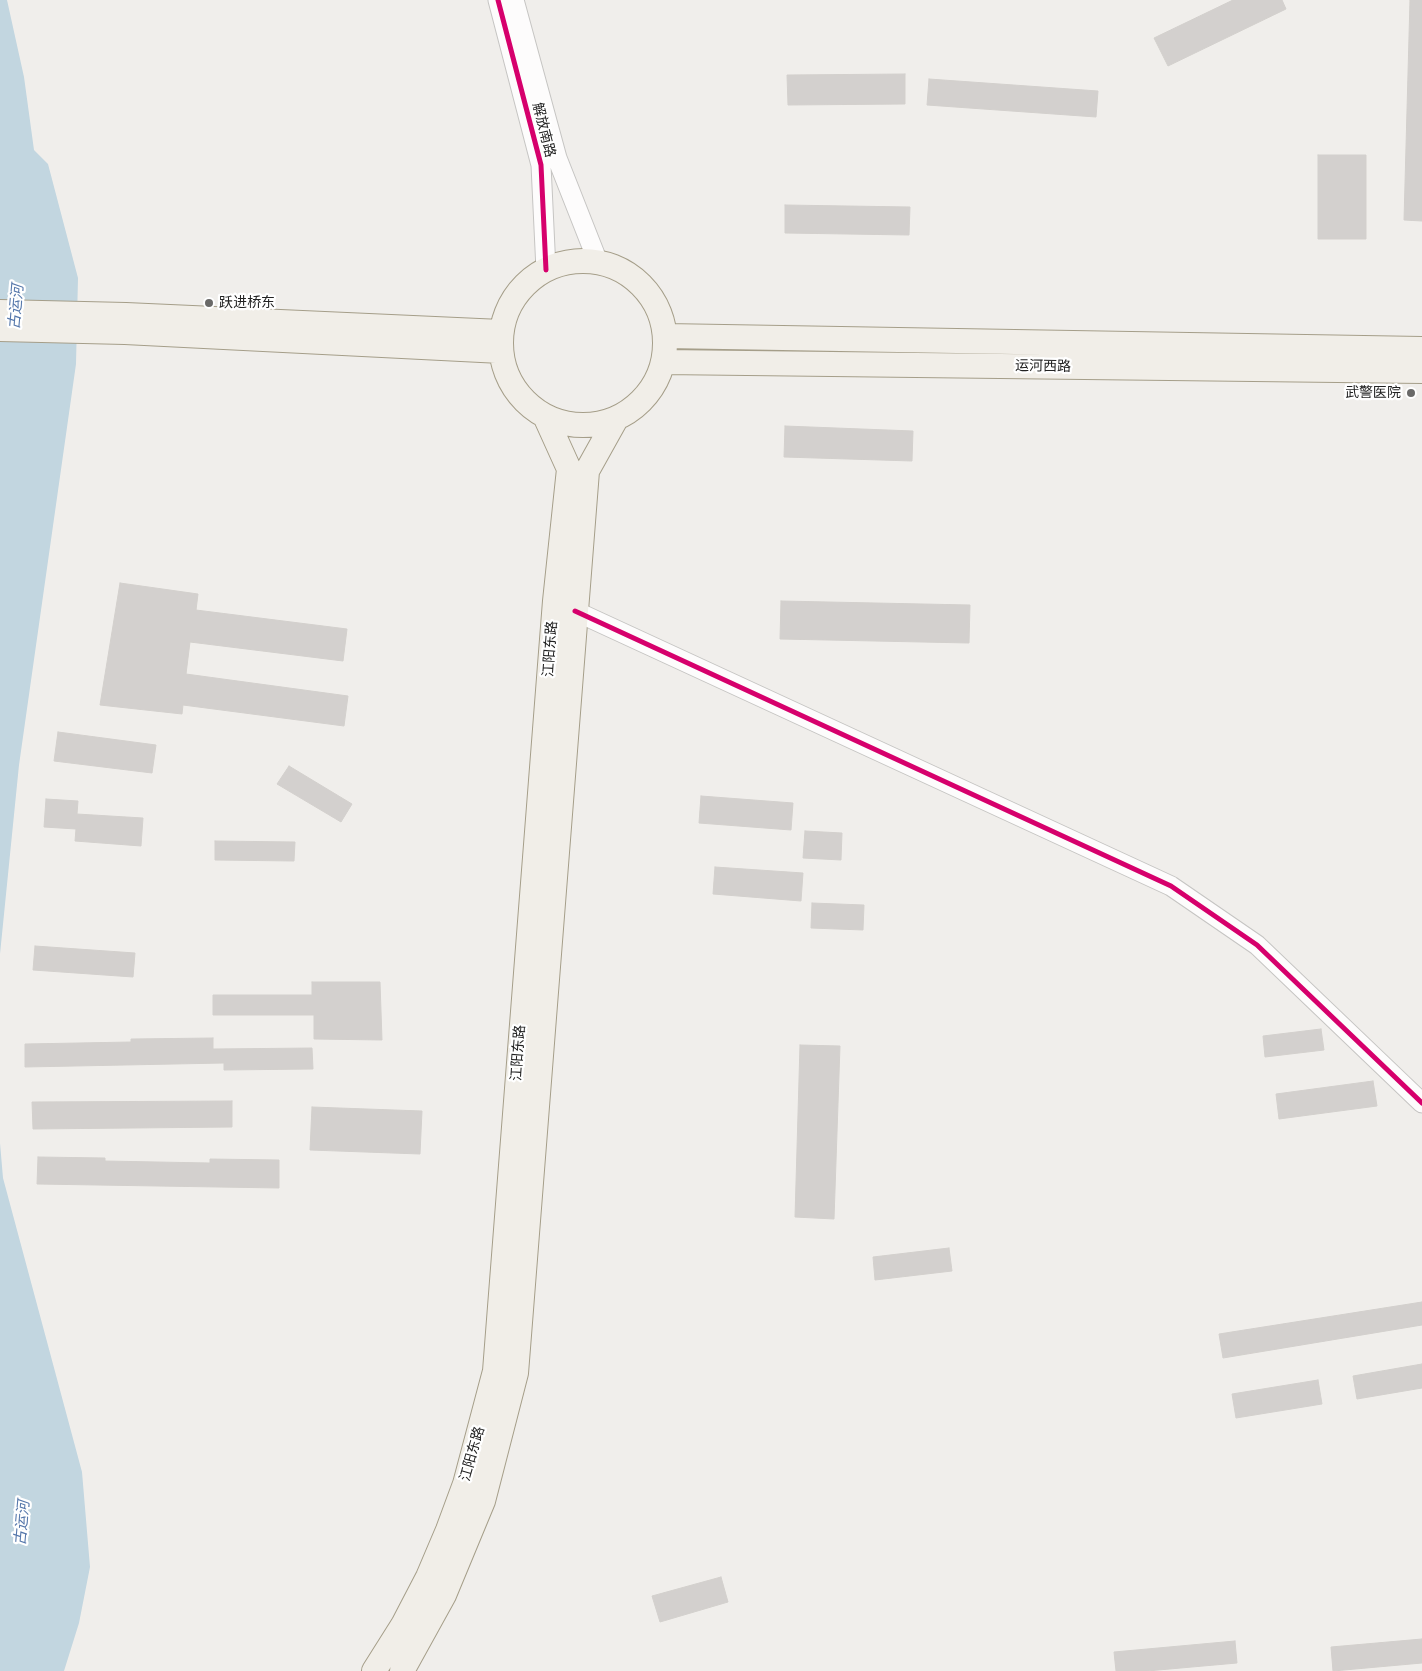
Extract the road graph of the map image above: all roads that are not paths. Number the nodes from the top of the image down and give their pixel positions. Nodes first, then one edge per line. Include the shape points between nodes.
1 (498, 0) edge
2 (514, 0) edge
3 (598, 262) junction
4 (546, 270) junction
5 (0, 312) edge
6 (125, 323) junction
7 (0, 329) edge
8 (666, 336) junction
9 (501, 342) junction
10 (1422, 349) edge
11 (664, 362) junction
12 (1422, 370) edge
13 (545, 416) junction
14 (616, 419) junction
15 (575, 611) junction
16 (1422, 1103) edge
17 (374, 1671) edge
18 (402, 1671) edge

1 - 4 street, 解放南路 via 541,165
2 - 3 street, 解放南路 via 557,158
3 - 4 main road via 572,262
3 - 8 main road via 624,271 644,288 659,310
4 - 9 main road via 525,285 509,307
5 - 6 main road
6 - 7 main road
6 - 9 main road
8 - 10 main road, 运河西路
8 - 11 main road
9 - 13 main road via 508,377 523,400
11 - 12 main road, 运河西路
11 - 14 main road via 654,386 637,405
13 - 14 main road via 571,424 594,425
13 - 17 main road, 江阳东路 via 569,469 554,611 495,1371 465,1484 448,1530 403,1625
14 - 15 main road, 江阳东路 via 587,471
15 - 16 street via 1171,886 1257,945
15 - 18 main road, 江阳东路 via 516,1373 483,1501 444,1595

